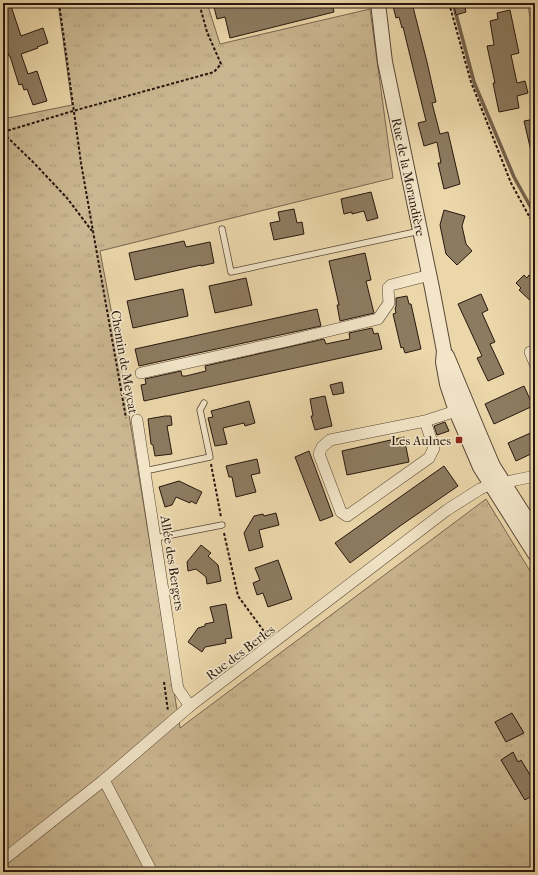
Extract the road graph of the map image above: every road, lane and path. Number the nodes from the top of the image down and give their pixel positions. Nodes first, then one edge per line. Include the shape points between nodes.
1 (59, 3) edge
2 (199, 3) edge
3 (378, 3) edge
4 (449, 3) edge
5 (533, 3) edge
6 (535, 14) edge
7 (73, 110) junction
8 (3, 132) edge
9 (535, 227) edge
10 (222, 229) dead end
11 (420, 231) junction
12 (93, 232) junction
13 (430, 275) junction
14 (444, 351) junction
15 (530, 352) dead end
16 (535, 364) edge
17 (141, 374) dead end
18 (204, 403) dead end
19 (456, 411) junction
20 (131, 419) joint
21 (425, 421) junction
22 (210, 457) junction
23 (145, 471) junction
24 (535, 476) edge
25 (497, 483) junction
26 (222, 525) junction
27 (535, 532) edge
28 (156, 538) junction
29 (535, 554) edge
30 (273, 644) junction
31 (163, 677) dead end
32 (190, 706) junction
33 (170, 724) junction
34 (104, 780) junction
35 (3, 860) edge
36 (152, 872) edge

1 - 7 path, Chemin de Meycat
2 - 7 path via 207,32 222,64 214,72
3 - 11 street, Rue de la Morandière via 385,62
4 - 9 path via 471,82 511,183
5 - 6 street
7 - 8 path
7 - 12 path, Chemin de Meycat
8 - 12 path via 67,198
10 - 11 lane via 231,272
11 - 13 street, Rue de la Morandière
12 - 20 path, Chemin de Meycat
13 - 14 street, Rue de la Morandière
13 - 17 street via 391,285 388,288 389,303 378,319
14 - 19 street, Rue de la Morandière via 444,370
14 - 25 street, Rue de la Morandière via 493,466
15 - 16 street
18 - 22 lane via 200,410
19 - 21 street
19 - 25 street, Rue de la Morandière via 480,467
20 - 23 street, Allée des Bergers
21 - 21 street via 434,448 429,458 346,516 341,512 319,454 322,447 330,440
22 - 23 lane
22 - 26 path
23 - 28 street, Allée des Bergers
24 - 25 street, Rue des Berles
25 - 27 street, Rue de la Morandière
25 - 29 street, Rue de la Morandière
25 - 30 street, Rue des Berles via 480,489 447,510
26 - 28 lane
26 - 30 path via 238,596
28 - 32 street, Allée des Bergers via 178,689
30 - 32 street, Rue des Berles
31 - 33 path
32 - 33 street, Rue des Berles
33 - 34 street, Rue des Berles
34 - 35 street, Rue des Berles
34 - 36 street

